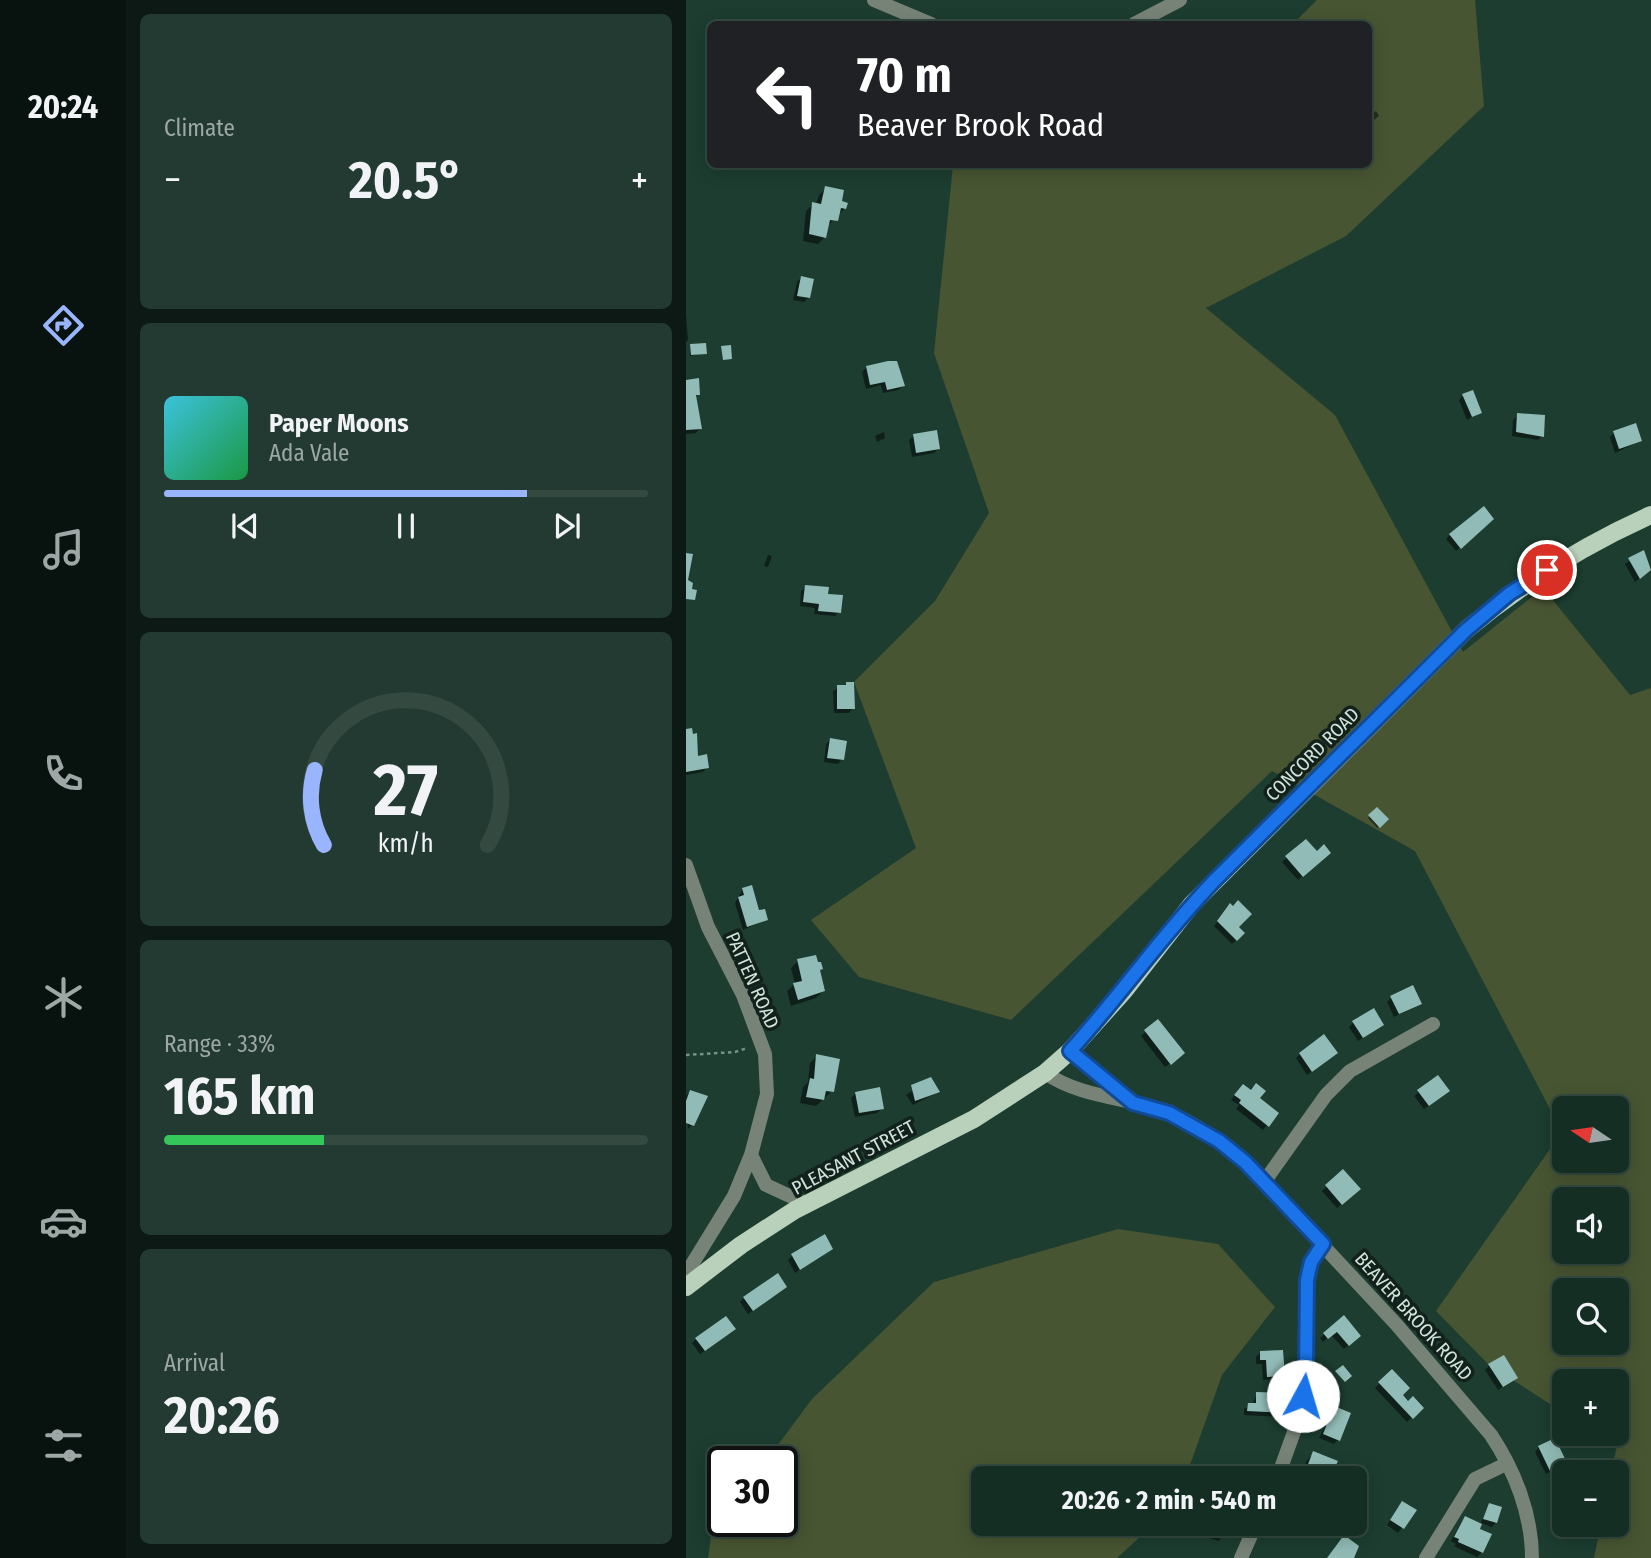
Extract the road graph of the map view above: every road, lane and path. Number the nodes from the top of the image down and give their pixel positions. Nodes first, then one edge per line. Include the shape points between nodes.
1 (874, 0) edge
2 (1180, 0) edge
3 (923, 21) edge
4 (1140, 21) edge
5 (1651, 514) edge
6 (686, 865) edge
7 (1433, 1024) dead end
8 (760, 1043) junction
9 (1070, 1051) junction
10 (686, 1055) edge
11 (1045, 1073) junction
12 (1133, 1103) junction
13 (751, 1155) junction
14 (1264, 1182) junction
15 (807, 1204) junction
16 (1323, 1244) junction
17 (686, 1274) edge
18 (686, 1287) edge
19 (1506, 1464) junction
20 (1282, 1466) edge
21 (1251, 1536) edge
22 (1241, 1558) edge
23 (1426, 1558) edge
24 (1532, 1558) edge

1 - 3 street
2 - 4 street
5 - 9 main road, CONCORD ROAD via 1578,551 1509,594 1466,630 1192,904
6 - 8 street, PATTEN ROAD
7 - 14 street via 1350,1070 1326,1095
8 - 10 path via 735,1052
8 - 13 street, PATTEN ROAD via 767,1094
9 - 11 main road, CONCORD ROAD
9 - 12 street, BEAVER BROOK ROAD
11 - 12 street, BEAVER BROOK ROAD via 1066,1087
11 - 15 main road, PLEASANT STREET via 974,1119
12 - 14 street, BEAVER BROOK ROAD via 1169,1113 1219,1141
13 - 15 street via 766,1185
13 - 17 street, PATTEN ROAD via 734,1196
14 - 16 street, BEAVER BROOK ROAD
15 - 18 main road, PLEASANT STREET via 741,1245
16 - 19 street, BEAVER BROOK ROAD via 1462,1399
16 - 20 street via 1311,1262 1307,1280 1306,1373 1299,1418
19 - 23 street via 1475,1479
19 - 24 street, BEAVER BROOK ROAD via 1526,1511
21 - 22 street

